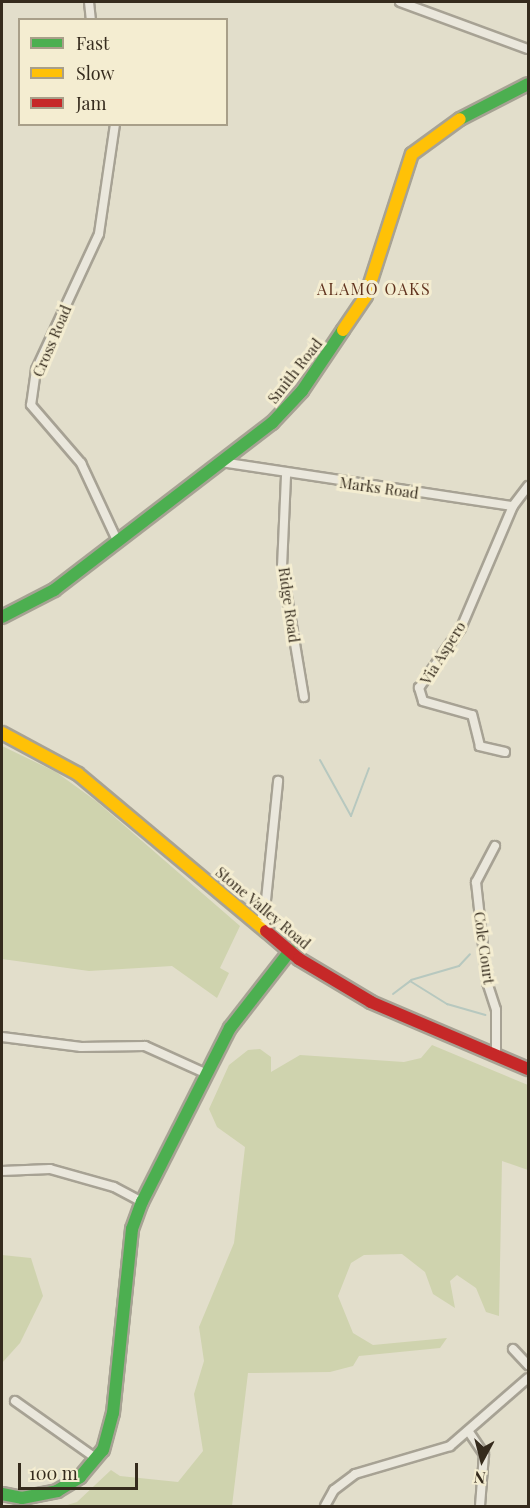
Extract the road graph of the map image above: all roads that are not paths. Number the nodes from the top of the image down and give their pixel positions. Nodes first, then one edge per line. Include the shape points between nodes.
1 (89, 2) edge
2 (400, 2) edge
3 (92, 18) edge
4 (528, 49) edge
5 (528, 84) edge
6 (115, 126) edge
7 (221, 462) junction
8 (286, 476) junction
9 (528, 486) edge
10 (513, 506) junction
11 (116, 538) junction
12 (2, 617) edge
13 (304, 697) dead end
14 (2, 733) edge
15 (505, 752) dead end
16 (278, 781) dead end
17 (495, 846) dead end
18 (258, 925) junction
19 (290, 951) junction
20 (2, 1037) edge
21 (496, 1054) junction
22 (528, 1069) edge
23 (205, 1073) junction
24 (2, 1171) edge
25 (142, 1202) junction
26 (513, 1349) dead end
27 (528, 1365) edge
28 (528, 1378) edge
29 (15, 1401) dead end
30 (469, 1432) junction
31 (97, 1459) junction
32 (2, 1494) edge
33 (325, 1506) edge
34 (480, 1506) edge

1 - 3 street
2 - 4 street
5 - 7 street, Smith Road via 450,124 412,154 366,296 302,391 272,423
6 - 11 street, Cross Road via 99,234 36,370 31,405 81,463
7 - 8 street, Marks Road
7 - 11 street, Smith Road via 143,525
8 - 10 street, Marks Road
8 - 13 street, Ridge Road via 282,566
9 - 10 street
10 - 15 street, Via Aspero via 461,628 419,688 423,701 472,715 480,746
11 - 12 street, Smith Road via 54,590
14 - 18 street, Stone Valley Road via 78,774
16 - 18 street via 265,910
17 - 21 street, Cole Court via 476,882 488,982 496,1010
18 - 19 street, Stone Valley Road
19 - 21 street, Stone Valley Road via 371,1002
19 - 23 street via 230,1028
20 - 23 street via 81,1047 144,1046
21 - 22 street, Stone Valley Road
23 - 25 street
24 - 25 street via 50,1169 114,1187
25 - 31 street via 132,1229 113,1413
26 - 27 street
28 - 30 street
29 - 31 street
30 - 33 street via 435,1454 355,1474 334,1490
30 - 34 street via 484,1454
31 - 32 street via 57,1491 22,1498

